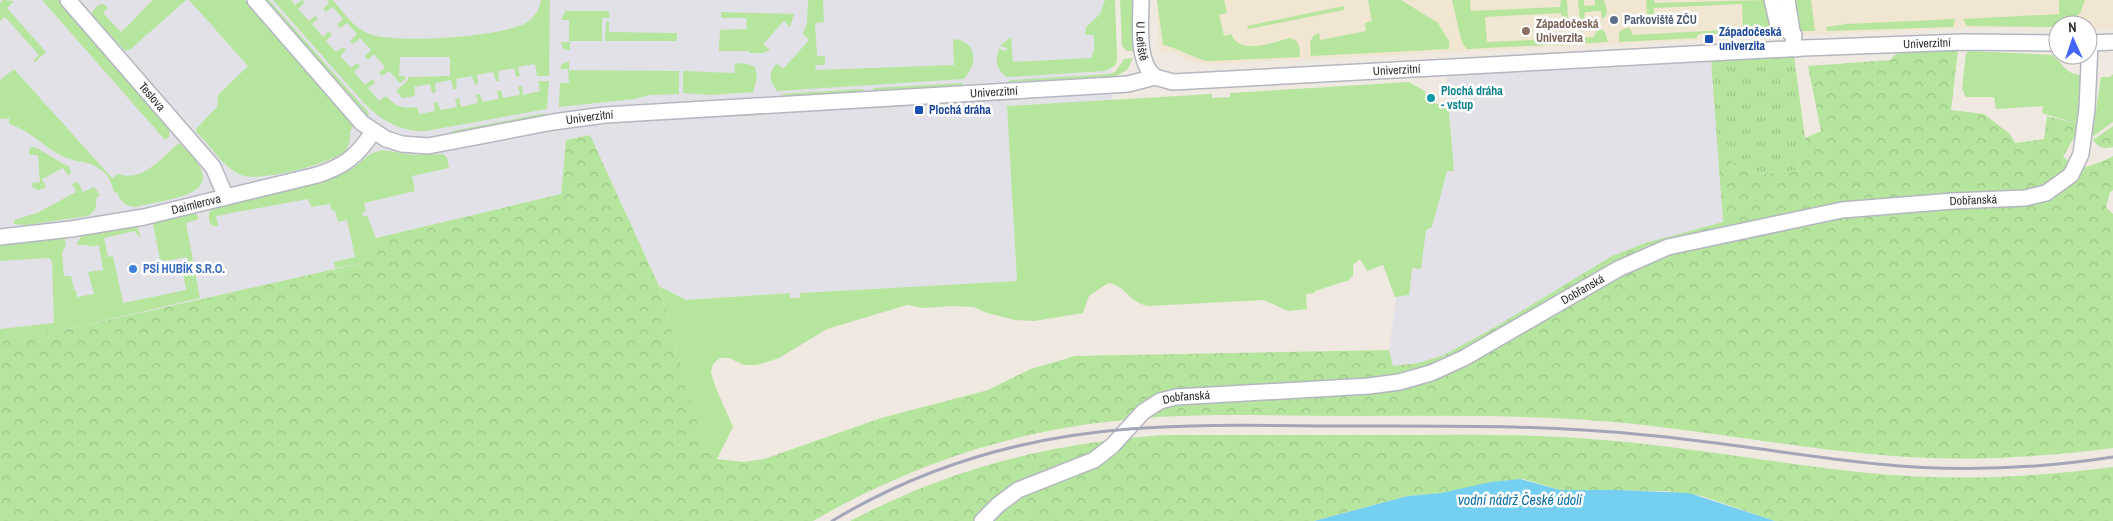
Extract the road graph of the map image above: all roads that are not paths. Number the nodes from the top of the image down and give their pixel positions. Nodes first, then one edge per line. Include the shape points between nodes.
1 (68, 0) edge
2 (255, 0) edge
3 (1141, 0) edge
4 (1772, 0) edge
5 (1787, 0) edge
6 (1795, 42) junction
7 (2113, 42) edge
8 (2048, 43) edge
9 (2098, 43) edge
10 (2089, 65) edge
11 (1155, 77) junction
12 (373, 132) junction
13 (226, 197) junction
14 (0, 237) edge
15 (982, 521) edge

1 - 13 street, Teslova via 213,167
2 - 12 street, Univerzitní via 350,111
3 - 11 street, U Letiště via 1144,62
4 - 6 street via 1778,26
5 - 6 street
6 - 8 street, Univerzitní
6 - 11 street, Univerzitní via 1173,82
7 - 9 street, Dobřanská
10 - 15 street, Dobřanská via 2088,109 2081,154 2071,174 2046,192 2025,198 1842,210 1668,247 1618,268 1464,358 1431,373 1399,382 1192,395 1160,401 1143,412 1104,454 1018,490
11 - 12 street, Univerzitní via 1128,84 605,115 428,146 402,144
12 - 13 street, Daimlerova via 349,161 337,168
13 - 14 street, Daimlerova via 115,222

